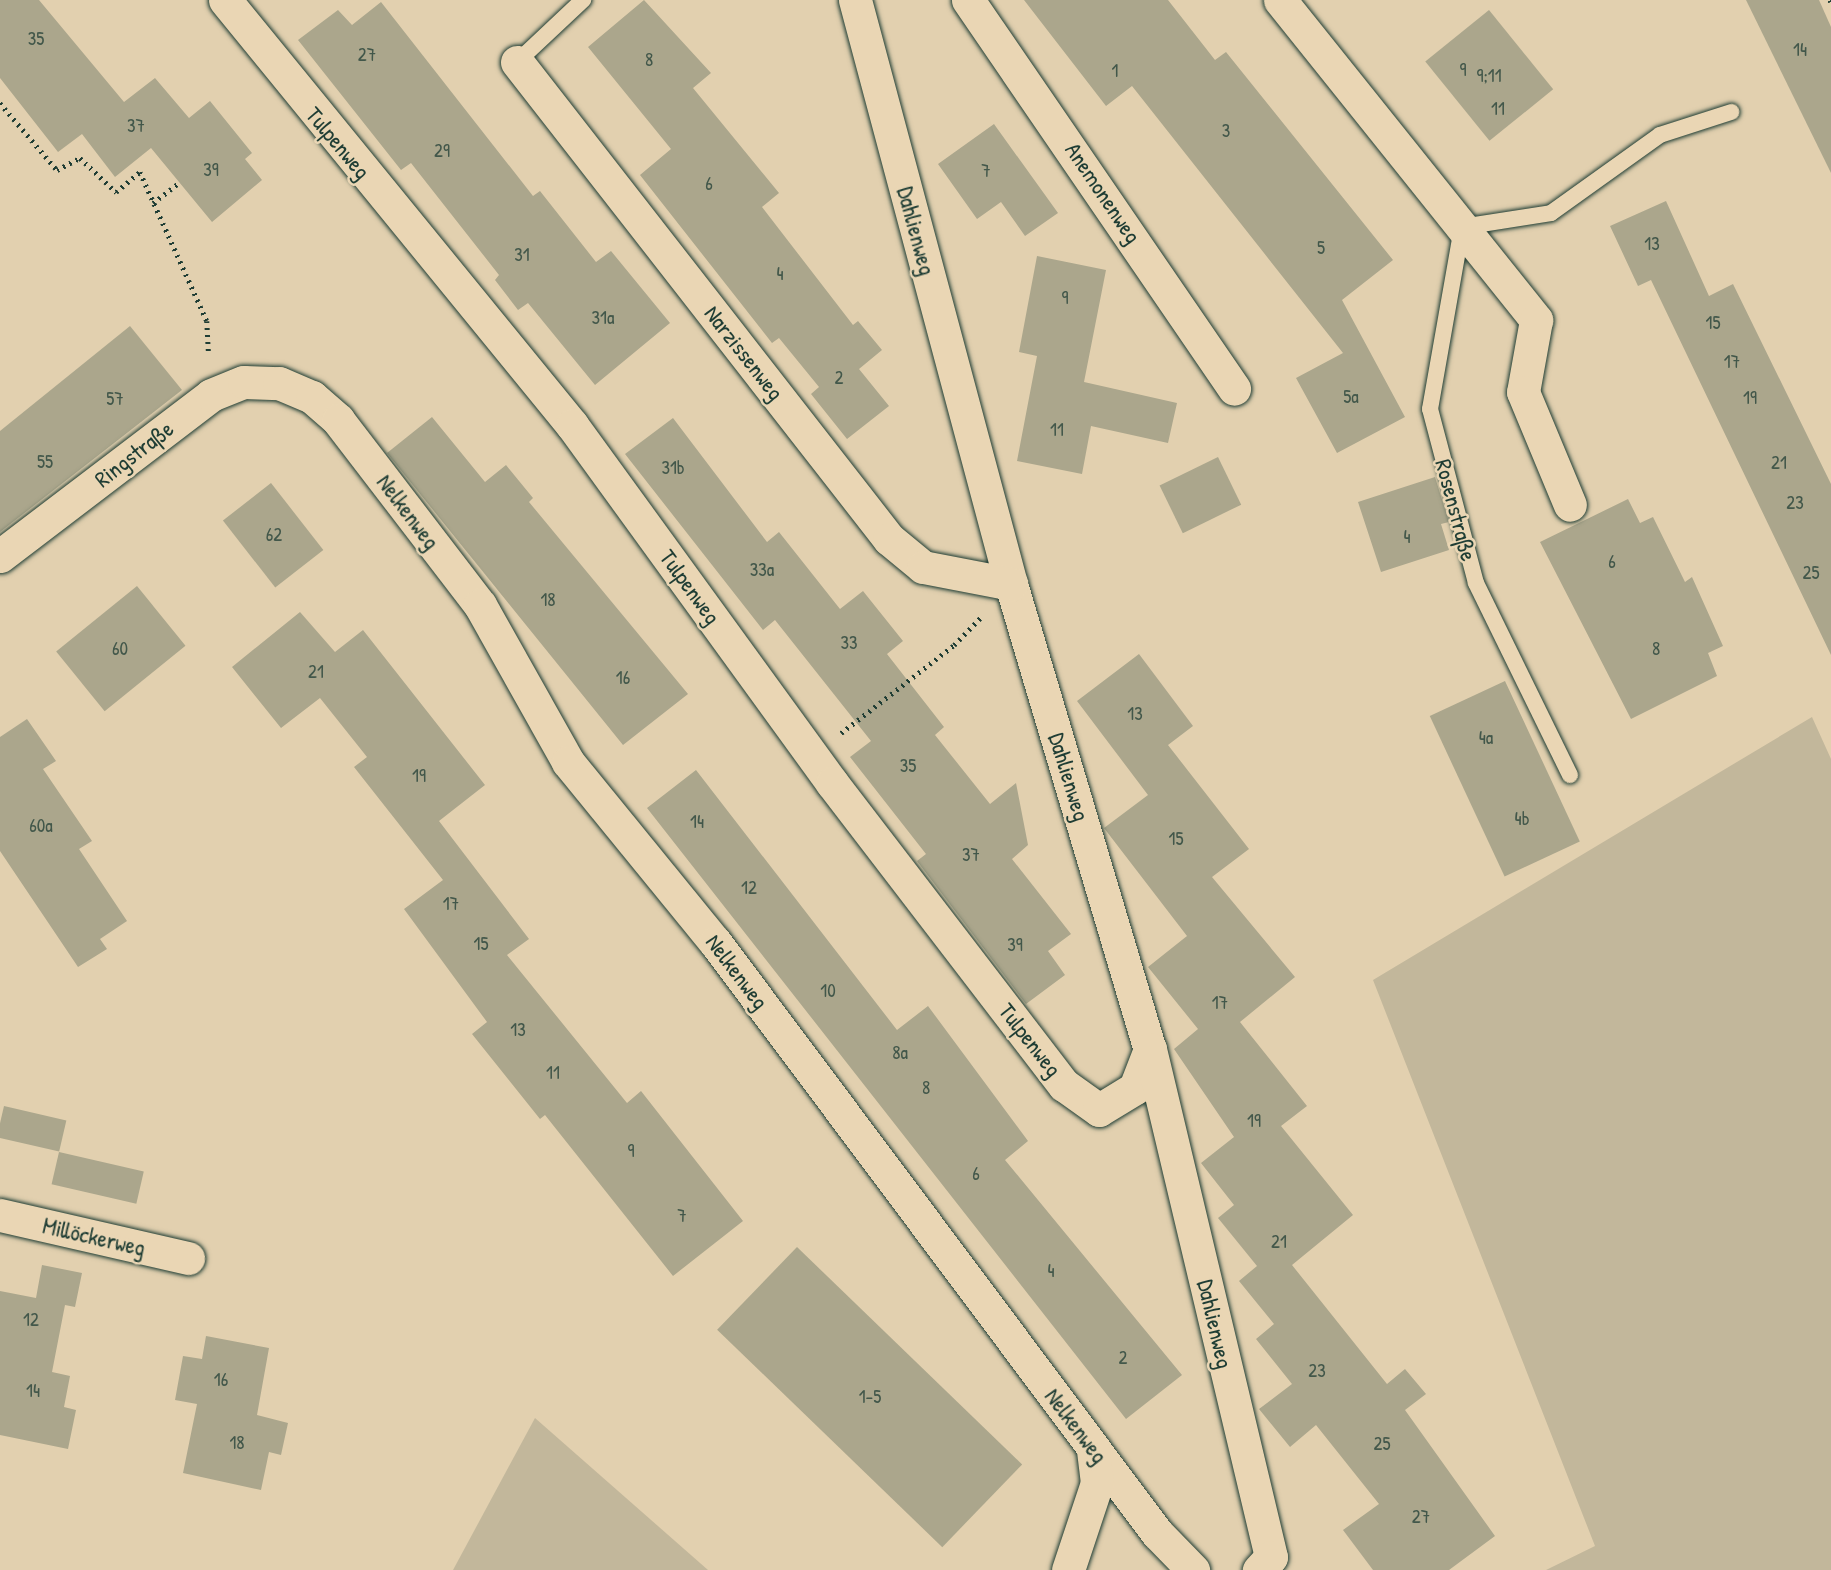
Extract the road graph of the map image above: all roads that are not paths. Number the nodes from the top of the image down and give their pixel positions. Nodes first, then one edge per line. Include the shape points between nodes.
1 (225, 0) edge
2 (583, 0) edge
3 (855, 0) edge
4 (968, 0) edge
5 (1280, 0) edge
6 (517, 62) joint
7 (1731, 112) dead end
8 (1462, 227) junction
9 (279, 383) joint
10 (1234, 389) dead end
11 (1570, 505) dead end
12 (0, 556) edge
13 (1011, 584) junction
14 (1570, 775) dead end
15 (1150, 1049) junction
16 (0, 1215) edge
17 (188, 1258) dead end
18 (1093, 1449) junction
19 (1265, 1563) edge
20 (1068, 1570) edge
21 (1193, 1570) edge

1 - 15 street, Tulpenweg via 572,425 812,755 1064,1085 1099,1110 1135,1088
2 - 6 lane
3 - 13 street, Dahlienweg
4 - 10 street, Anemonenweg
5 - 8 street
6 - 13 street, Narzissenweg via 889,539 923,567
7 - 8 lane via 1660,135 1551,213
8 - 11 street via 1536,320 1523,392
8 - 14 lane, Rosenstraße via 1430,410 1476,583
9 - 12 street, Ringstraße via 244,382 211,395
9 - 18 street, Nelkenweg via 312,397 338,420 480,605 568,762 715,942
13 - 15 street, Dahlienweg
15 - 19 street, Dahlienweg
16 - 17 street, Millöckerweg
18 - 20 street via 1097,1483
18 - 21 street, Nelkenweg

